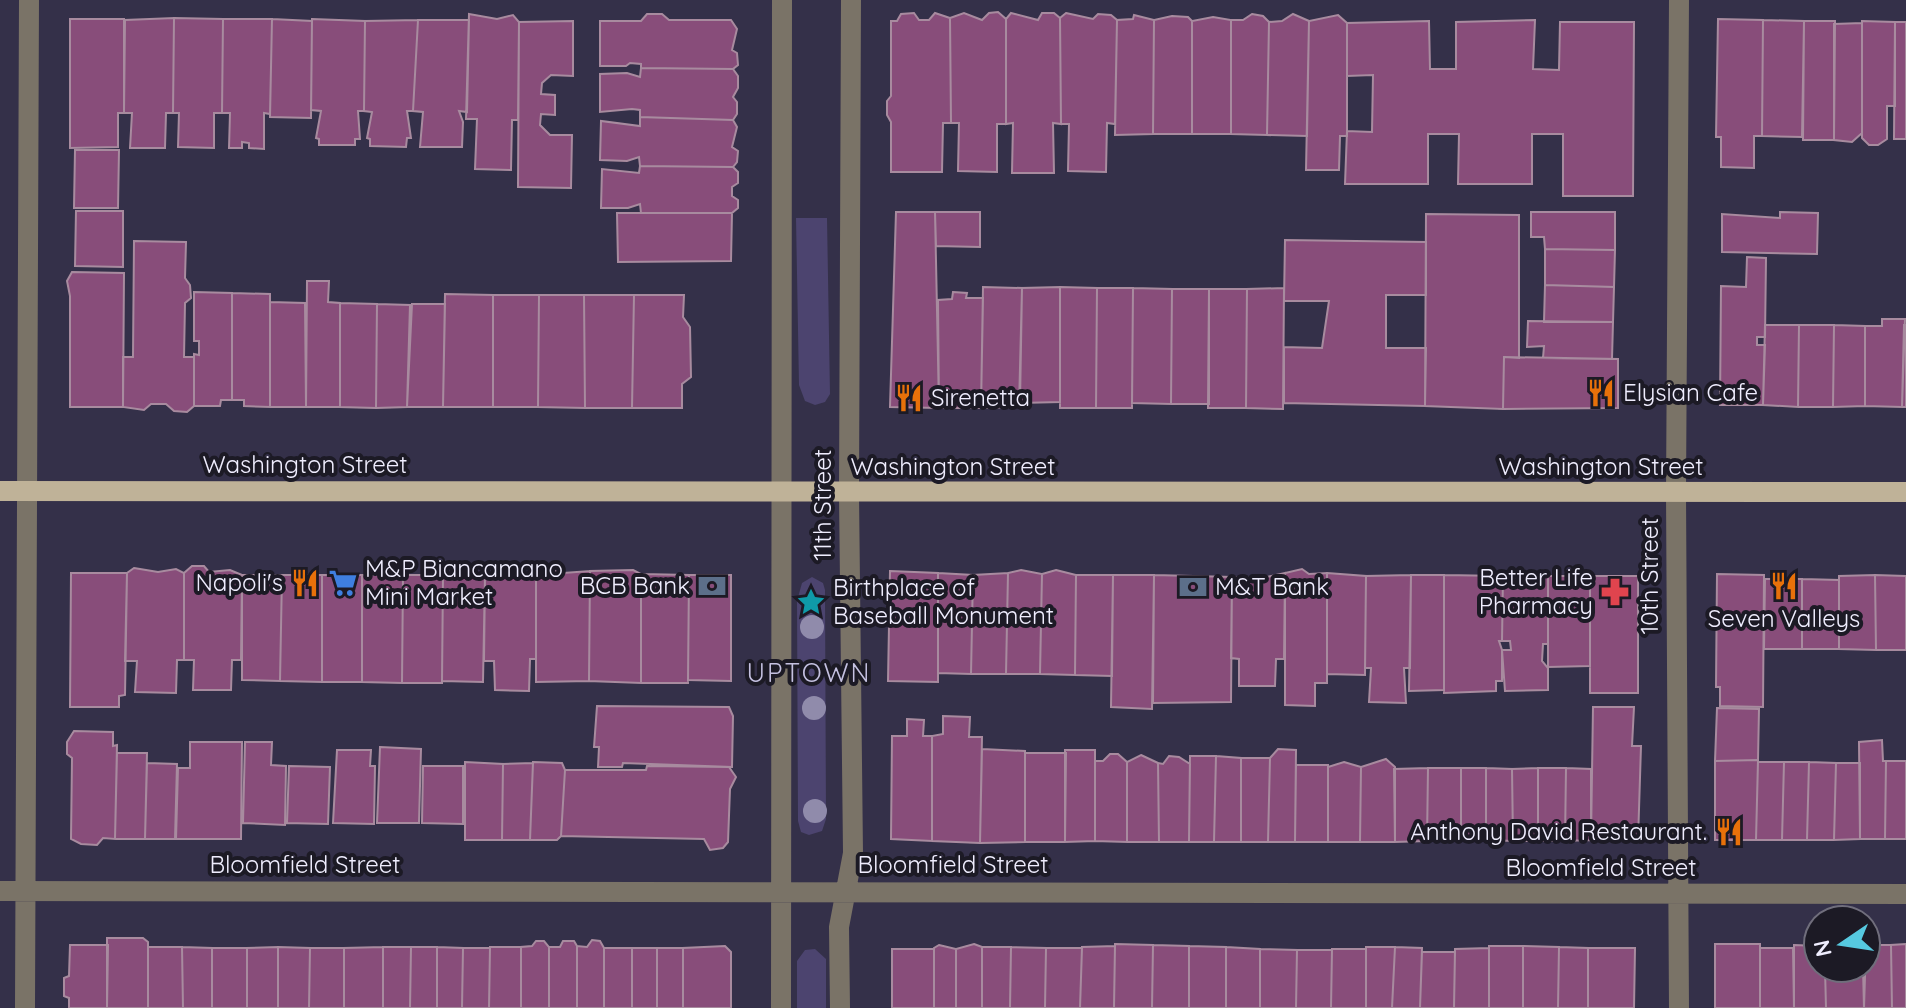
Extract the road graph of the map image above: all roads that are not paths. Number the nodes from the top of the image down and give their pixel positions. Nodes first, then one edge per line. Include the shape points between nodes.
1 (29, 0) edge
2 (782, 0) edge
3 (851, 0) edge
4 (1679, 0) edge
5 (0, 491) edge
6 (27, 491) junction
7 (781, 492) junction
8 (1906, 492) edge
9 (849, 493) junction
10 (1676, 493) junction
11 (782, 890) junction
12 (0, 891) edge
13 (846, 891) junction
14 (25, 892) junction
15 (1906, 894) edge
16 (1679, 895) junction
17 (25, 1008) edge
18 (781, 1008) edge
19 (840, 1008) edge
20 (1679, 1008) edge

1 - 6 street
2 - 7 street, 11th Street
3 - 9 street, 11th Street
4 - 10 street, 10th Street
5 - 6 main road, Washington Street
6 - 7 main road, Washington Street
6 - 14 street
7 - 9 main road, Washington Street
7 - 11 street, 11th Street
8 - 10 main road, Washington Street
9 - 10 main road, Washington Street
9 - 13 street, 11th Street via 853,853
10 - 16 street, 10th Street
11 - 13 street, Bloomfield Street
11 - 14 street, Bloomfield Street
11 - 18 street, 11th Street
12 - 14 street, Bloomfield Street
13 - 16 street, Bloomfield Street
13 - 19 street, 11th Street via 839,927
14 - 17 street
15 - 16 street, Bloomfield Street
16 - 20 street, 10th Street

